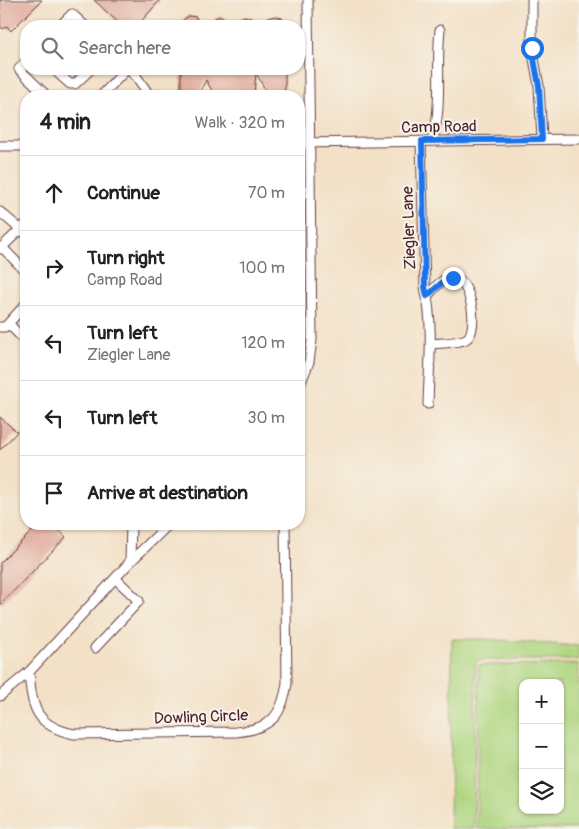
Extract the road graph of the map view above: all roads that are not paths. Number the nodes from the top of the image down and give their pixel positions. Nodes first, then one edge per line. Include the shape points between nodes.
1 (308, 0) edge
2 (532, 0) edge
3 (66, 20) edge
4 (78, 20) edge
5 (440, 30) dead end
6 (25, 75) edge
7 (60, 75) edge
8 (85, 75) edge
9 (122, 75) edge
10 (135, 75) edge
11 (41, 90) edge
12 (107, 90) edge
13 (146, 90) edge
14 (542, 139) junction
15 (579, 139) edge
16 (422, 141) junction
17 (432, 141) junction
18 (305, 142) edge
19 (310, 142) junction
20 (0, 146) edge
21 (20, 146) edge
22 (0, 212) edge
23 (20, 226) edge
24 (20, 232) edge
25 (1, 249) edge
26 (20, 266) edge
27 (427, 296) junction
28 (20, 310) edge
29 (4, 325) edge
30 (20, 337) edge
31 (431, 344) junction
32 (305, 372) edge
33 (428, 404) dead end
34 (131, 530) edge
35 (164, 530) edge
36 (285, 530) edge
37 (130, 562) junction
38 (116, 579) junction
39 (95, 648) dead end
40 (29, 672) junction
41 (0, 696) edge

1 - 19 street
2 - 14 street via 532,48 539,86
3 - 4 street via 72,14
5 - 17 street via 437,110
6 - 11 street
7 - 8 street via 70,84 75,84
9 - 12 street
10 - 13 street
14 - 15 street, Camp Road
14 - 17 street, Camp Road
16 - 17 street, Camp Road
16 - 19 street, Camp Road
16 - 27 street, Ziegler Lane
18 - 19 street, Camp Road
19 - 32 street via 312,340
20 - 21 street
22 - 23 street
24 - 25 street
25 - 26 street
27 - 31 street, Ziegler Lane
27 - 31 street via 446,279 461,280 470,298 472,320 470,335 465,340
28 - 29 street
29 - 30 street
31 - 33 street, Ziegler Lane
34 - 37 street
35 - 37 street
36 - 40 street, Dowling Circle via 287,683 285,700 268,723 254,730 236,732 74,734 59,731 40,716 32,698
37 - 38 street
38 - 39 street via 139,602
38 - 40 street
40 - 41 street

